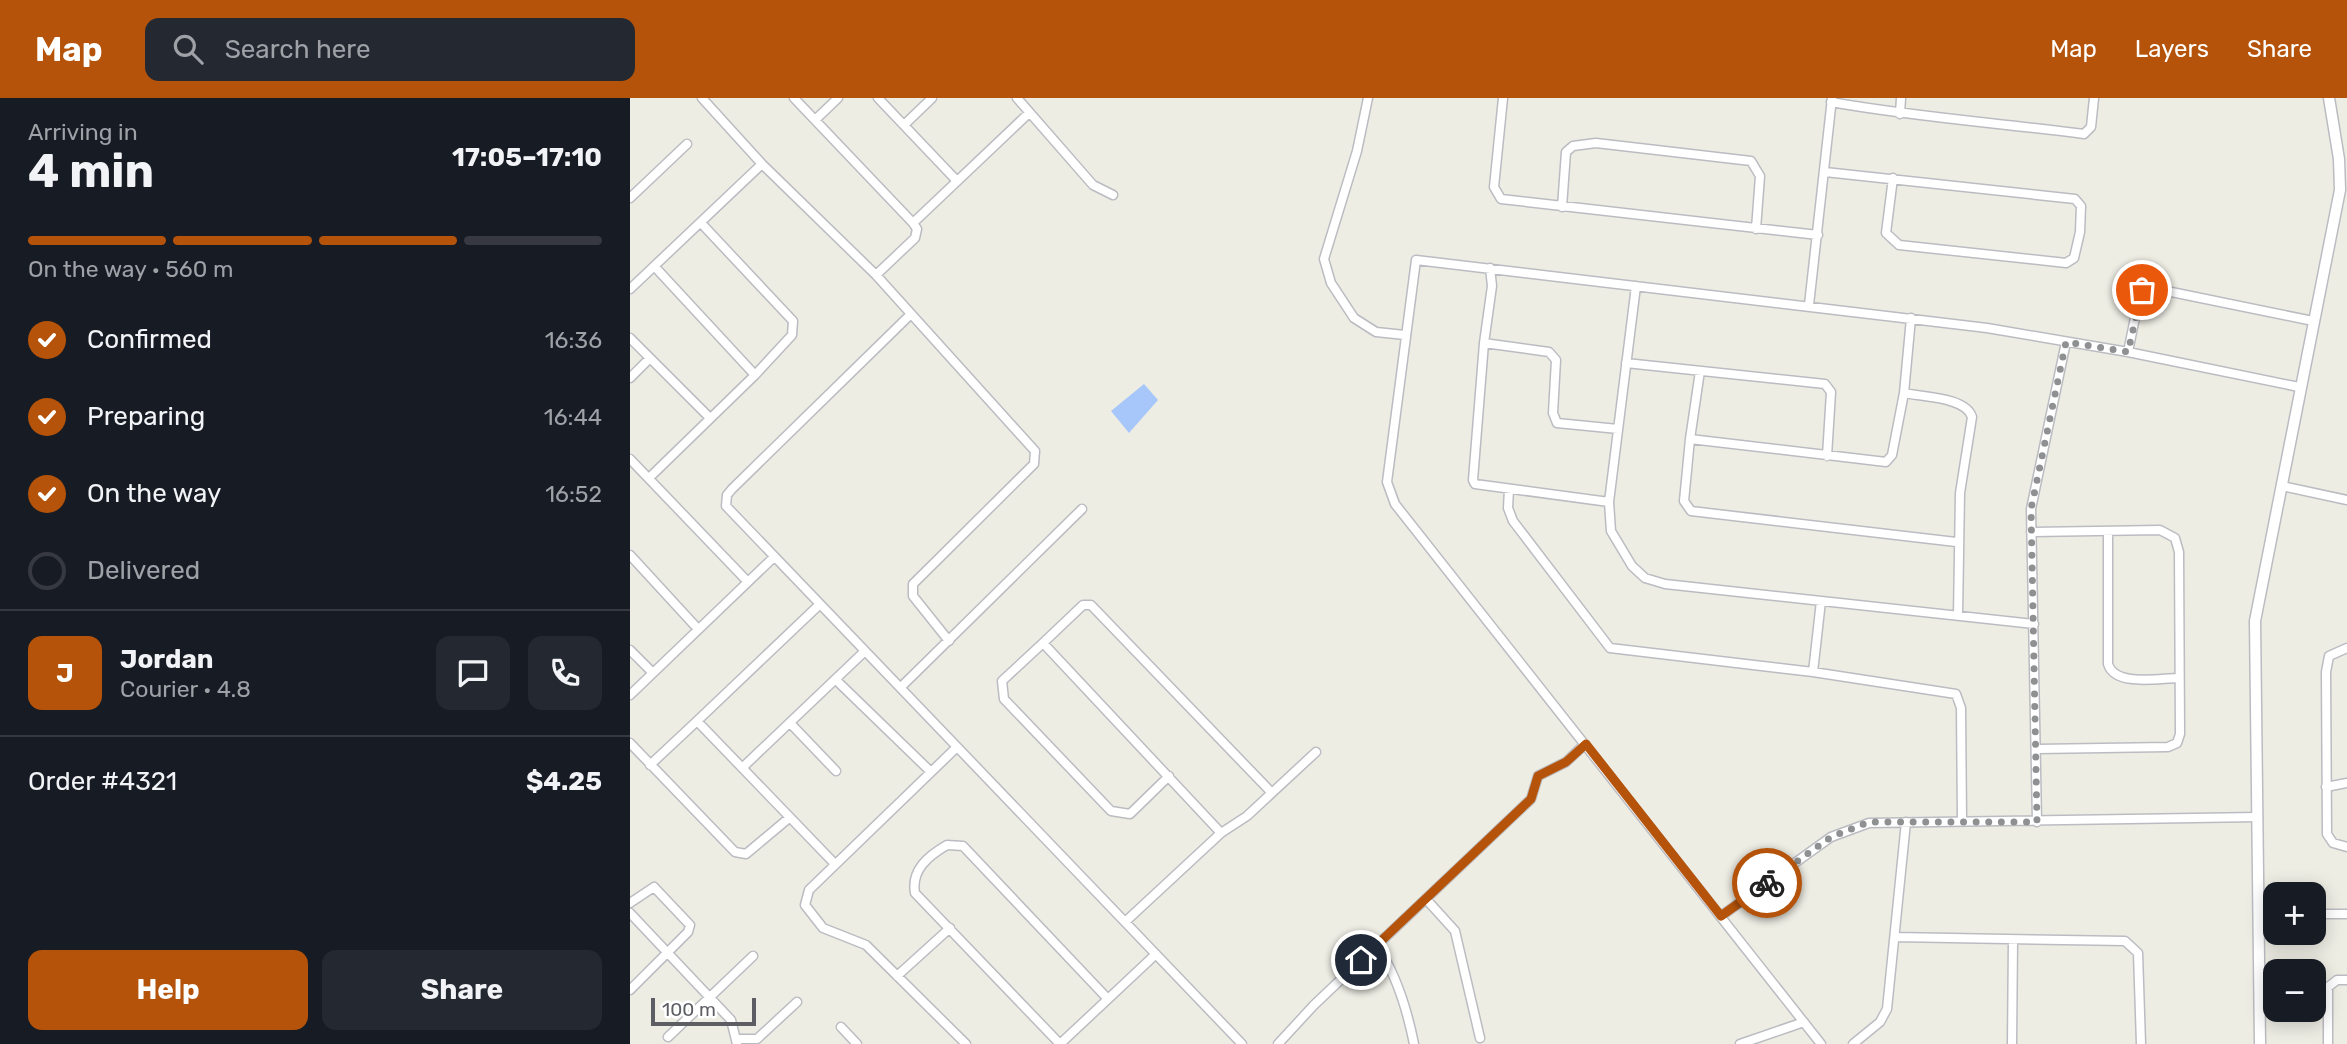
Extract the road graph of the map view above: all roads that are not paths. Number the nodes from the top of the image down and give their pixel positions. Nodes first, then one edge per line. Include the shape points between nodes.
1 (702, 98) edge
2 (794, 98) edge
3 (838, 98) edge
4 (878, 98) edge
5 (932, 98) edge
6 (1017, 98) edge
7 (1368, 98) edge
8 (1503, 98) edge
9 (1901, 98) edge
10 (2094, 98) edge
11 (2329, 98) edge
12 (1832, 100) edge
13 (1029, 113) junction
14 (1900, 114) junction
15 (815, 120) junction
16 (904, 125) junction
17 (687, 144) dead end
18 (762, 164) junction
19 (1825, 172) junction
20 (1893, 178) junction
21 (957, 181) junction
22 (632, 193) edge
23 (1112, 195) dead end
24 (1562, 207) junction
25 (701, 223) junction
26 (913, 223) junction
27 (1756, 229) junction
28 (1818, 235) junction
29 (654, 267) junction
30 (1490, 268) junction
31 (876, 275) junction
32 (1636, 286) junction
33 (630, 289) edge
34 (1809, 305) junction
35 (911, 314) junction
36 (1912, 318) junction
37 (2314, 321) junction
38 (1405, 335) junction
39 (630, 338) edge
40 (2066, 342) junction
41 (1484, 343) junction
42 (2128, 352) junction
43 (649, 359) junction
44 (1626, 363) junction
45 (1700, 371) junction
46 (755, 375) junction
47 (630, 378) edge
48 (2299, 387) junction
49 (1903, 393) junction
50 (709, 417) junction
51 (1618, 429) junction
52 (1690, 439) junction
53 (1827, 456) junction
54 (630, 459) edge
55 (649, 478) junction
56 (2283, 486) junction
57 (1508, 489) junction
58 (2347, 499) edge
59 (1609, 502) junction
60 (1082, 509) dead end
61 (2108, 531) junction
62 (2031, 532) junction
63 (1956, 542) junction
64 (630, 555) edge
65 (774, 557) junction
66 (748, 582) junction
67 (1821, 601) junction
68 (819, 606) junction
69 (1958, 615) junction
70 (2034, 624) junction
71 (698, 629) junction
72 (949, 640) junction
73 (1043, 643) junction
74 (2347, 648) edge
75 (630, 650) edge
76 (865, 650) junction
77 (652, 672) junction
78 (1812, 672) junction
79 (2179, 678) junction
80 (836, 680) junction
81 (902, 686) junction
82 (630, 695) edge
83 (697, 721) junction
84 (790, 723) junction
85 (630, 743) edge
86 (1586, 744) junction
87 (957, 747) junction
88 (2037, 749) junction
89 (1316, 752) dead end
90 (650, 765) junction
91 (742, 768) junction
92 (836, 771) dead end
93 (931, 772) junction
94 (1170, 776) junction
95 (2347, 783) edge
96 (2326, 787) junction
97 (1271, 792) junction
98 (2258, 817) junction
99 (789, 818) junction
100 (1962, 821) junction
101 (1906, 822) junction
102 (2037, 822) junction
103 (1221, 833) junction
104 (2347, 847) edge
105 (834, 863) junction
106 (1426, 899) junction
107 (630, 903) edge
108 (630, 913) edge
109 (2326, 914) edge
110 (2347, 914) edge
111 (2260, 915) joint
112 (1721, 916) junction
113 (1125, 922) junction
114 (950, 928) junction
115 (1895, 937) junction
116 (2013, 940) junction
117 (1377, 946) junction
118 (667, 952) junction
119 (1156, 954) junction
120 (753, 956) dead end
121 (897, 976) junction
122 (2347, 980) edge
123 (630, 990) edge
124 (709, 997) junction
125 (1107, 998) junction
126 (797, 1002) dead end
127 (1804, 1022) junction
128 (841, 1027) dead end
129 (668, 1037) dead end
130 (1480, 1038) dead end
131 (847, 1040) edge
132 (737, 1041) edge
133 (1750, 1043) edge
134 (857, 1044) edge
135 (966, 1044) edge
136 (1060, 1044) edge
137 (1242, 1044) edge
138 (1278, 1044) edge
139 (1415, 1044) edge
140 (1740, 1044) edge
141 (1821, 1044) edge
142 (1853, 1044) edge
143 (2012, 1044) edge
144 (2141, 1044) edge
145 (2260, 1044) edge
146 (2328, 1044) edge

1 - 18 street
2 - 15 street
3 - 15 street
4 - 16 street
5 - 16 street
6 - 13 street
7 - 38 street via 1324,260 1331,283 1354,317 1376,332
8 - 24 street via 1497,195 1508,201
9 - 14 street
10 - 14 street via 2091,127 2084,134
11 - 37 street via 2341,177
12 - 14 street
12 - 19 street
13 - 21 street
13 - 23 street via 1093,185
15 - 26 street
16 - 21 street
17 - 22 street
18 - 25 street
18 - 31 street
19 - 20 street
19 - 28 street
20 - 20 street via 2075,199 2081,206 2074,258 2066,263 1899,245 1886,233
21 - 26 street
24 - 27 street
24 - 27 street via 1566,152 1573,146 1596,143 1751,161 1760,176
25 - 29 street
25 - 46 street via 793,321 792,335
26 - 31 street via 915,238
27 - 28 street
28 - 34 street
29 - 33 street
29 - 46 street
30 - 32 street
30 - 38 street via 1416,260
30 - 41 street via 1493,286
31 - 35 street
32 - 34 street
32 - 44 street
34 - 36 street
35 - 65 street via 727,495 731,514
35 - 72 street via 1035,451 1034,464 913,584 913,596
36 - 40 street
36 - 49 street
37 - 42 street via 2147,287 2140,293
37 - 48 street
38 - 86 street via 1387,482 1395,504
39 - 43 street
40 - 42 street
40 - 62 street via 2033,489
41 - 51 street via 1553,356 1557,423
41 - 57 street via 1472,480
42 - 48 street
43 - 47 street
43 - 50 street
44 - 45 street
44 - 51 street
45 - 52 street
45 - 53 street via 1825,384 1831,393
46 - 50 street
48 - 56 street
49 - 53 street via 1892,455 1886,462
49 - 63 street via 1962,405 1970,411
50 - 55 street
51 - 59 street
52 - 53 street
52 - 63 street via 1684,501 1691,511
54 - 55 street
55 - 66 street
56 - 58 street
56 - 98 street via 2255,621
57 - 59 street
57 - 78 street via 1513,521 1610,648
59 - 67 street via 1613,539 1645,578
60 - 72 street
61 - 62 street
61 - 79 street via 2160,530 2175,538 2179,552
61 - 79 street via 2111,672 2120,677
62 - 70 street
63 - 69 street
64 - 71 street
65 - 66 street
65 - 68 street
66 - 71 street
67 - 69 street
67 - 78 street
68 - 76 street
68 - 83 street
69 - 70 street
70 - 88 street
71 - 77 street
72 - 81 street
73 - 94 street
73 - 94 street via 1007,673 1001,688 1004,699 1111,811 1130,814
73 - 97 street via 1083,605 1091,605
74 - 96 street via 2333,652 2326,664
75 - 77 street
76 - 80 street
76 - 81 street
77 - 82 street
78 - 100 street via 1956,694 1961,708
79 - 88 street via 2180,734 2173,746
80 - 84 street
80 - 93 street
81 - 87 street
83 - 90 street
83 - 91 street
84 - 91 street
84 - 92 street
85 - 90 street
86 - 106 street via 1566,762 1538,776 1531,799
86 - 112 street
87 - 93 street
87 - 113 street
88 - 102 street
89 - 97 street
90 - 99 street via 739,854 746,854
91 - 99 street
93 - 105 street
94 - 103 street
95 - 96 street
96 - 104 street via 2327,834 2333,843
97 - 103 street
98 - 102 street
98 - 111 street
99 - 105 street
100 - 101 street
100 - 102 street
101 - 112 street via 1869,822 1840,832
101 - 115 street
103 - 113 street
105 - 121 street via 809,890 807,908 823,928 866,945
106 - 117 street
106 - 130 street via 1455,931
107 - 118 street via 653,887 688,922 688,932
108 - 118 street
109 - 110 street
111 - 145 street
112 - 127 street
113 - 119 street
114 - 121 street
114 - 125 street via 915,893 913,882 922,864 939,850 956,845 963,846
114 - 136 street
115 - 116 street
115 - 142 street via 1887,1009 1880,1022
116 - 143 street
116 - 144 street via 2124,941 2134,946
117 - 138 street
117 - 139 street via 1406,1003
118 - 123 street
118 - 124 street
119 - 125 street
119 - 137 street
120 - 124 street
121 - 135 street
122 - 146 street via 2328,987
124 - 129 street
124 - 132 street via 730,1020
125 - 136 street
126 - 132 street via 757,1039
127 - 133 street
127 - 141 street
128 - 131 street
131 - 134 street
133 - 140 street

